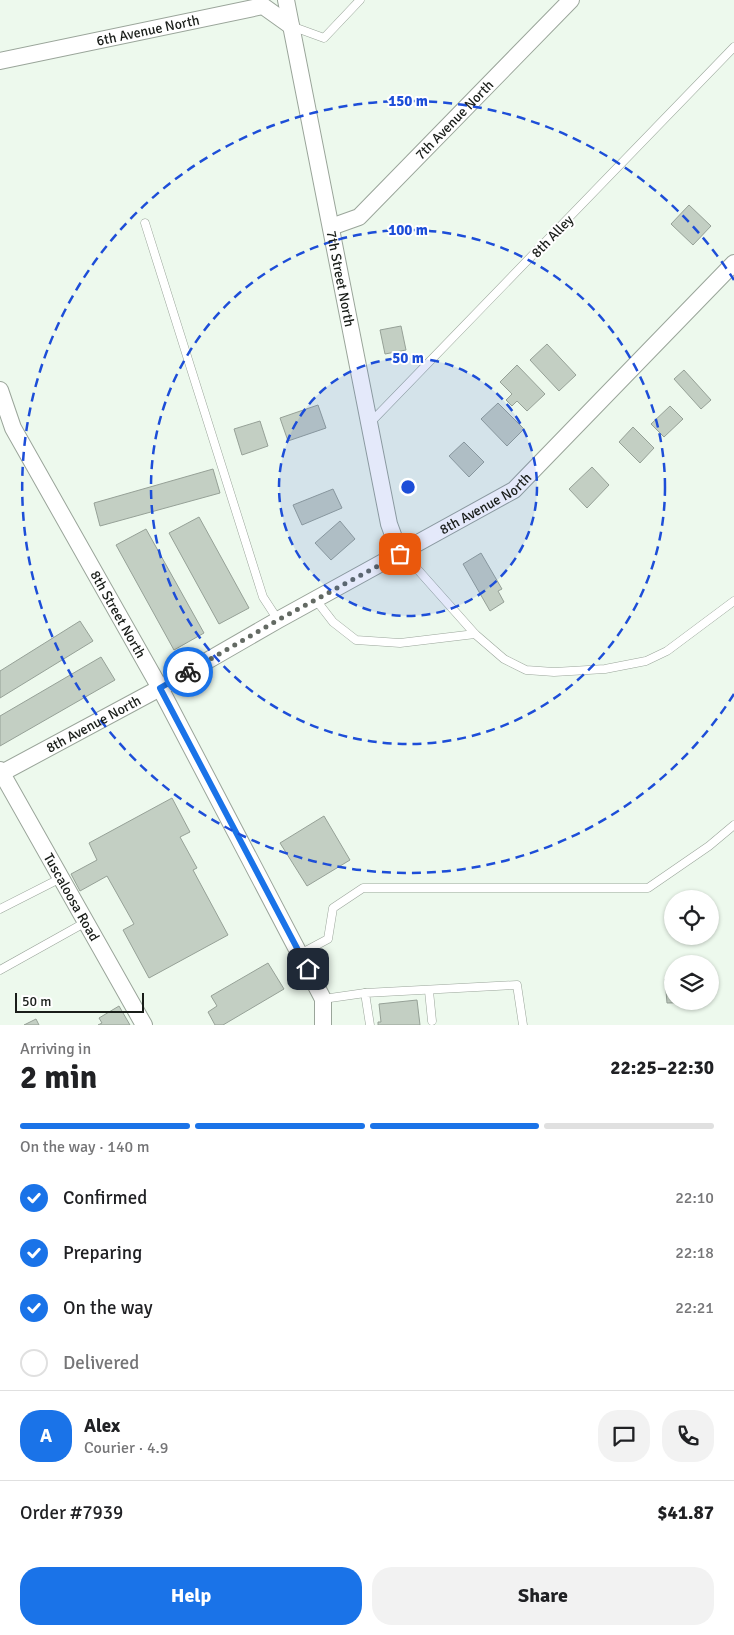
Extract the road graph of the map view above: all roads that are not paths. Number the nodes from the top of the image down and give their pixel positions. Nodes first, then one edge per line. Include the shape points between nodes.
1 (286, 0) edge
2 (360, 0) edge
3 (571, 0) edge
4 (292, 26) junction
5 (734, 47) edge
6 (0, 61) edge
7 (145, 223) dead end
8 (330, 227) junction
9 (734, 263) edge
10 (0, 390) edge
11 (370, 424) junction
12 (402, 554) junction
13 (316, 600) junction
14 (734, 601) edge
15 (278, 620) junction
16 (475, 634) junction
17 (160, 688) junction
18 (1, 772) edge
19 (734, 825) edge
20 (61, 878) junction
21 (0, 909) edge
22 (86, 922) junction
23 (300, 954) junction
24 (0, 970) edge
25 (429, 991) junction
26 (365, 993) junction
27 (323, 999) junction
28 (432, 1021) dead end
29 (144, 1025) edge
30 (323, 1025) edge
31 (370, 1025) edge
32 (523, 1025) edge

1 - 4 street, 7th Street North
2 - 4 lane via 324,38
3 - 8 street, 7th Avenue North via 359,217
4 - 6 street, 6th Avenue North via 263,6
4 - 8 street, 7th Street North
5 - 11 lane, 8th Alley
7 - 15 lane via 263,597
8 - 11 street, 7th Street North
9 - 12 street, 8th Avenue North via 514,490
10 - 17 street, 8th Street North via 13,428
11 - 12 street, 7th Street North via 389,524
12 - 13 street, 8th Avenue North
12 - 16 lane
13 - 15 street, 8th Avenue North
13 - 16 lane via 333,622 356,640 400,643
14 - 16 lane via 667,651 646,661 605,670 526,670 504,659
15 - 17 street, 8th Avenue North
17 - 18 street, 8th Avenue North
17 - 23 street, 8th Street North
18 - 20 street, Tuscaloosa Road
19 - 23 lane via 710,846 648,888 363,888 333,908 328,939
20 - 21 lane
20 - 22 street, Tuscaloosa Road
22 - 24 lane
22 - 29 street, Tuscaloosa Road
23 - 27 street, 8th Street North
25 - 26 lane
25 - 28 lane
25 - 32 lane via 517,985
26 - 27 lane
26 - 31 lane
27 - 30 street, 8th Street North

